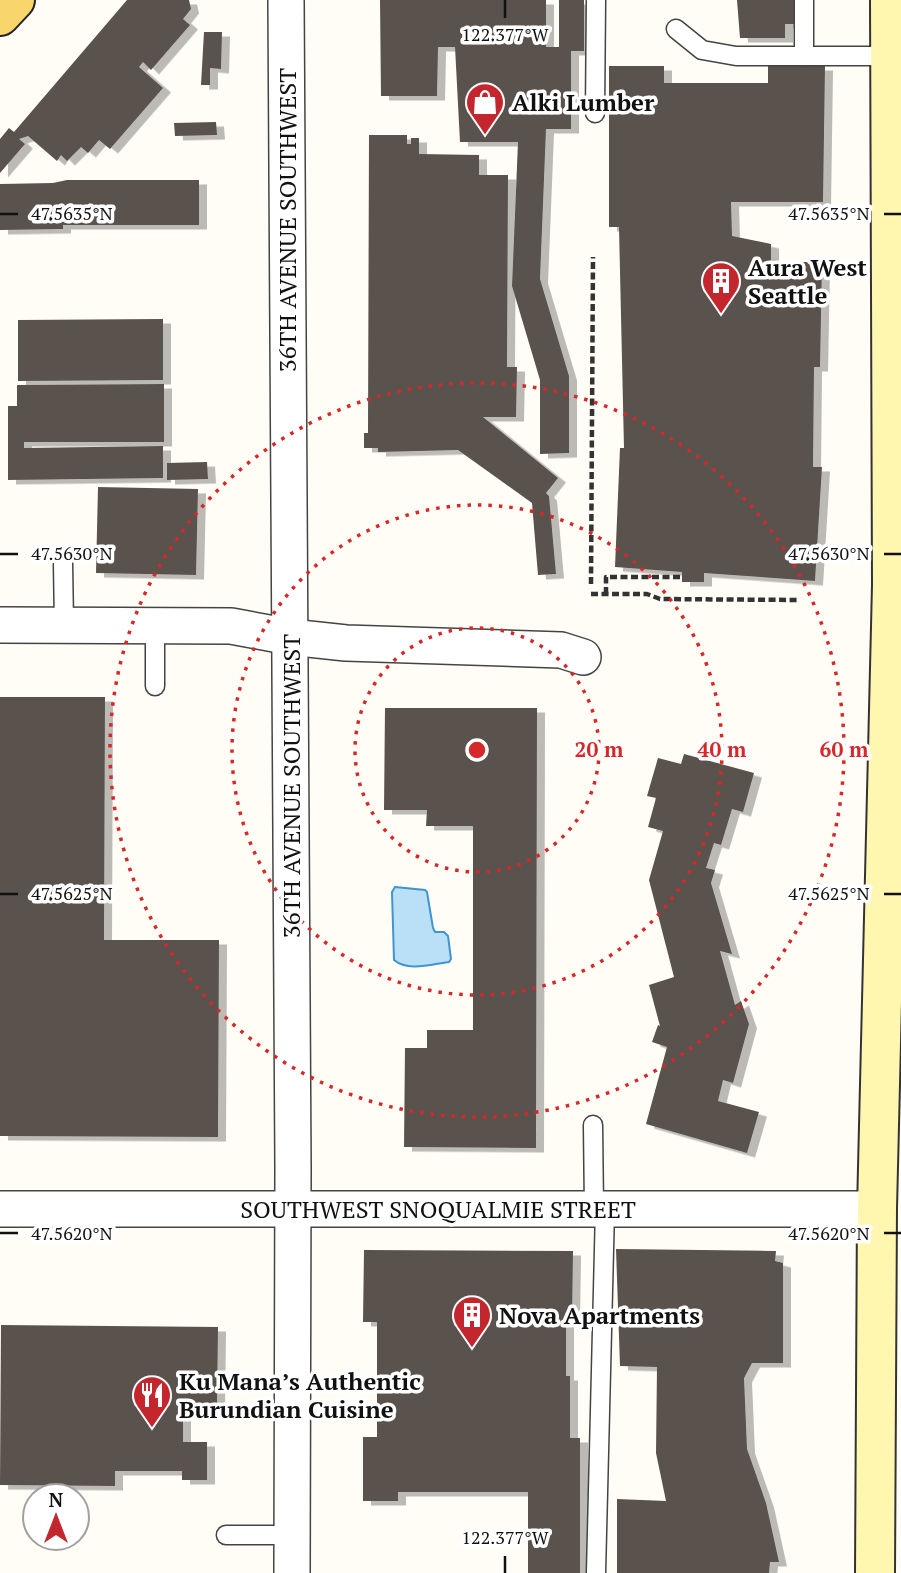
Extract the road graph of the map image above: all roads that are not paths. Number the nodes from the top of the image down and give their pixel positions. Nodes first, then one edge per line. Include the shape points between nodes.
1 (15, 0) edge
2 (286, 0) edge
3 (596, 0) edge
4 (804, 0) edge
5 (890, 0) edge
6 (0, 16) edge
7 (676, 29) dead end
8 (804, 56) junction
9 (890, 56) junction
10 (595, 113) dead end
11 (63, 563) dead end
12 (0, 625) edge
13 (64, 625) junction
14 (155, 626) junction
15 (290, 637) junction
16 (583, 657) dead end
17 (155, 686) dead end
18 (593, 1125) dead end
19 (0, 1209) edge
20 (293, 1209) junction
21 (599, 1209) junction
22 (883, 1210) junction
23 (226, 1535) dead end
24 (292, 1535) junction
25 (292, 1573) edge
26 (596, 1573) edge
27 (875, 1573) edge

1 - 6 main road
2 - 15 street, 36TH AVENUE SOUTHWEST
3 - 10 lane
4 - 8 lane
5 - 9 main road
7 - 8 lane via 702,50 736,56
8 - 9 lane
9 - 22 main road via 892,585
11 - 13 lane
12 - 13 street
13 - 14 street
14 - 15 street via 231,626
14 - 17 lane
15 - 16 street via 561,650
15 - 20 street, 36TH AVENUE SOUTHWEST
18 - 21 lane
19 - 20 street, SOUTHWEST SNOQUALMIE STREET
20 - 21 street, SOUTHWEST SNOQUALMIE STREET
20 - 24 street, 36TH AVENUE SOUTHWEST
21 - 22 street, SOUTHWEST SNOQUALMIE STREET
21 - 26 lane
22 - 27 main road
23 - 24 lane
24 - 25 street, 36TH AVENUE SOUTHWEST

